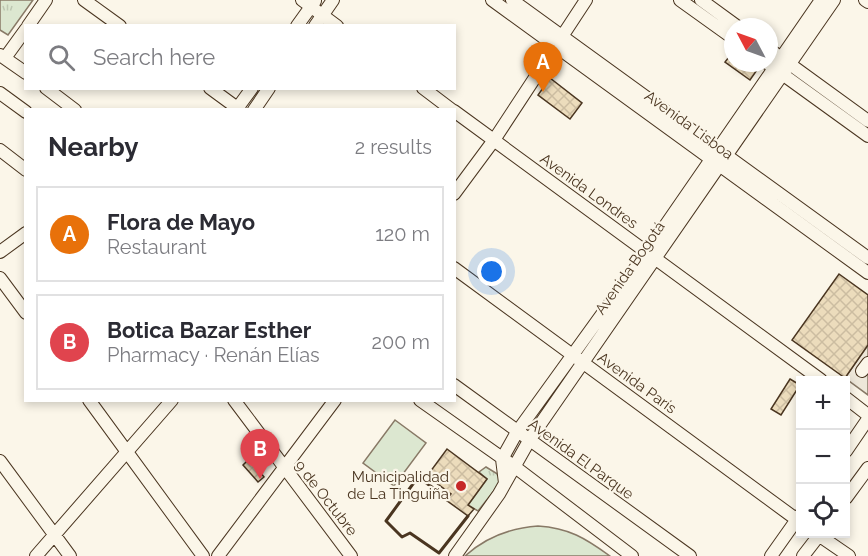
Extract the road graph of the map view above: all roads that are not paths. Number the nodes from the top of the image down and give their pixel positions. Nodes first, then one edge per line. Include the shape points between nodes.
1 (46, 0) edge
2 (84, 0) edge
3 (333, 0) edge
4 (492, 0) edge
5 (512, 0) edge
6 (586, 0) edge
7 (680, 0) edge
8 (701, 0) edge
9 (821, 0) edge
10 (834, 0) edge
11 (310, 2) edge
12 (323, 15) junction
13 (726, 18) edge
14 (29, 24) edge
15 (117, 24) edge
16 (298, 24) edge
17 (316, 24) edge
18 (334, 24) edge
19 (24, 30) edge
20 (724, 32) edge
21 (558, 41) junction
22 (2, 56) edge
23 (779, 65) edge
24 (24, 72) edge
25 (49, 90) edge
26 (213, 90) edge
27 (251, 90) edge
28 (268, 90) edge
29 (426, 90) edge
30 (0, 93) edge
31 (72, 108) edge
32 (237, 108) edge
33 (239, 108) edge
34 (255, 108) edge
35 (450, 108) edge
36 (24, 111) edge
37 (456, 112) edge
38 (868, 121) edge
39 (868, 136) edge
40 (494, 140) junction
41 (0, 150) edge
42 (718, 157) junction
43 (24, 169) edge
44 (456, 192) edge
45 (24, 234) edge
46 (0, 252) edge
47 (651, 255) junction
48 (868, 258) edge
49 (456, 269) edge
50 (868, 273) edge
51 (0, 278) edge
52 (24, 310) edge
53 (578, 359) junction
54 (814, 376) edge
55 (456, 386) edge
56 (850, 401) edge
57 (90, 402) edge
58 (170, 402) edge
59 (235, 402) edge
60 (334, 402) edge
61 (423, 402) edge
62 (868, 417) edge
63 (520, 428) junction
64 (530, 439) junction
65 (850, 445) edge
66 (127, 453) junction
67 (502, 459) junction
68 (0, 461) edge
69 (515, 467) junction
70 (868, 468) edge
71 (284, 469) junction
72 (505, 483) junction
73 (850, 493) edge
74 (796, 516) edge
75 (796, 524) edge
76 (54, 534) junction
77 (815, 538) edge
78 (824, 538) edge
79 (36, 556) edge
80 (70, 556) edge
81 (203, 556) edge
82 (218, 556) edge
83 (351, 556) edge
84 (455, 556) edge
85 (632, 556) edge
86 (690, 556) edge
87 (771, 556) edge
88 (803, 556) edge
89 (849, 556) edge

1 - 14 street
2 - 15 street
3 - 12 street
4 - 21 street, Avenida Lisboa
5 - 21 street, Avenida Lisboa
6 - 21 street
7 - 20 street
8 - 13 street
9 - 23 street, Avenida Bogotá
10 - 23 street, Avenida Bogotá
11 - 12 street
11 - 16 street
12 - 17 street
12 - 18 street
19 - 22 street
21 - 40 street
21 - 42 street, Avenida Lisboa
22 - 24 street
23 - 38 street
23 - 39 street
23 - 42 street, Avenida Bogotá
25 - 31 street
26 - 32 street
27 - 33 street
28 - 34 street
29 - 35 street, Avenida Londres
30 - 36 street
37 - 40 street, Avenida Londres
40 - 44 street
40 - 47 street, Avenida Londres
41 - 43 street
42 - 47 street, Avenida Bogotá
42 - 48 street, Avenida Lisboa
42 - 50 street, Avenida Lisboa
45 - 46 street
47 - 53 street, Avenida Bogotá
47 - 54 street, Avenida Londres
49 - 53 street, Avenida París
51 - 52 street
53 - 63 street, Avenida Bogotá
53 - 64 street, Avenida Bogotá
53 - 74 street, Avenida París
55 - 63 street, Avenida El Parque
56 - 62 street
57 - 66 street
58 - 66 street
59 - 71 street, 9 de Octubre
60 - 71 street
61 - 67 street
62 - 65 street
63 - 64 street, Avenida El Parque
63 - 67 street, Avenida Bogotá
64 - 69 street, Avenida Bogotá
64 - 86 street, Avenida El Parque
66 - 76 street
66 - 81 street
67 - 69 street
67 - 72 street
68 - 76 street
69 - 72 street, Avenida Bogotá
69 - 85 street
70 - 73 street
71 - 82 street
71 - 83 street, 9 de Octubre
72 - 84 street, Avenida Bogotá
75 - 87 street
76 - 79 street
76 - 80 street
77 - 88 street
78 - 89 street

